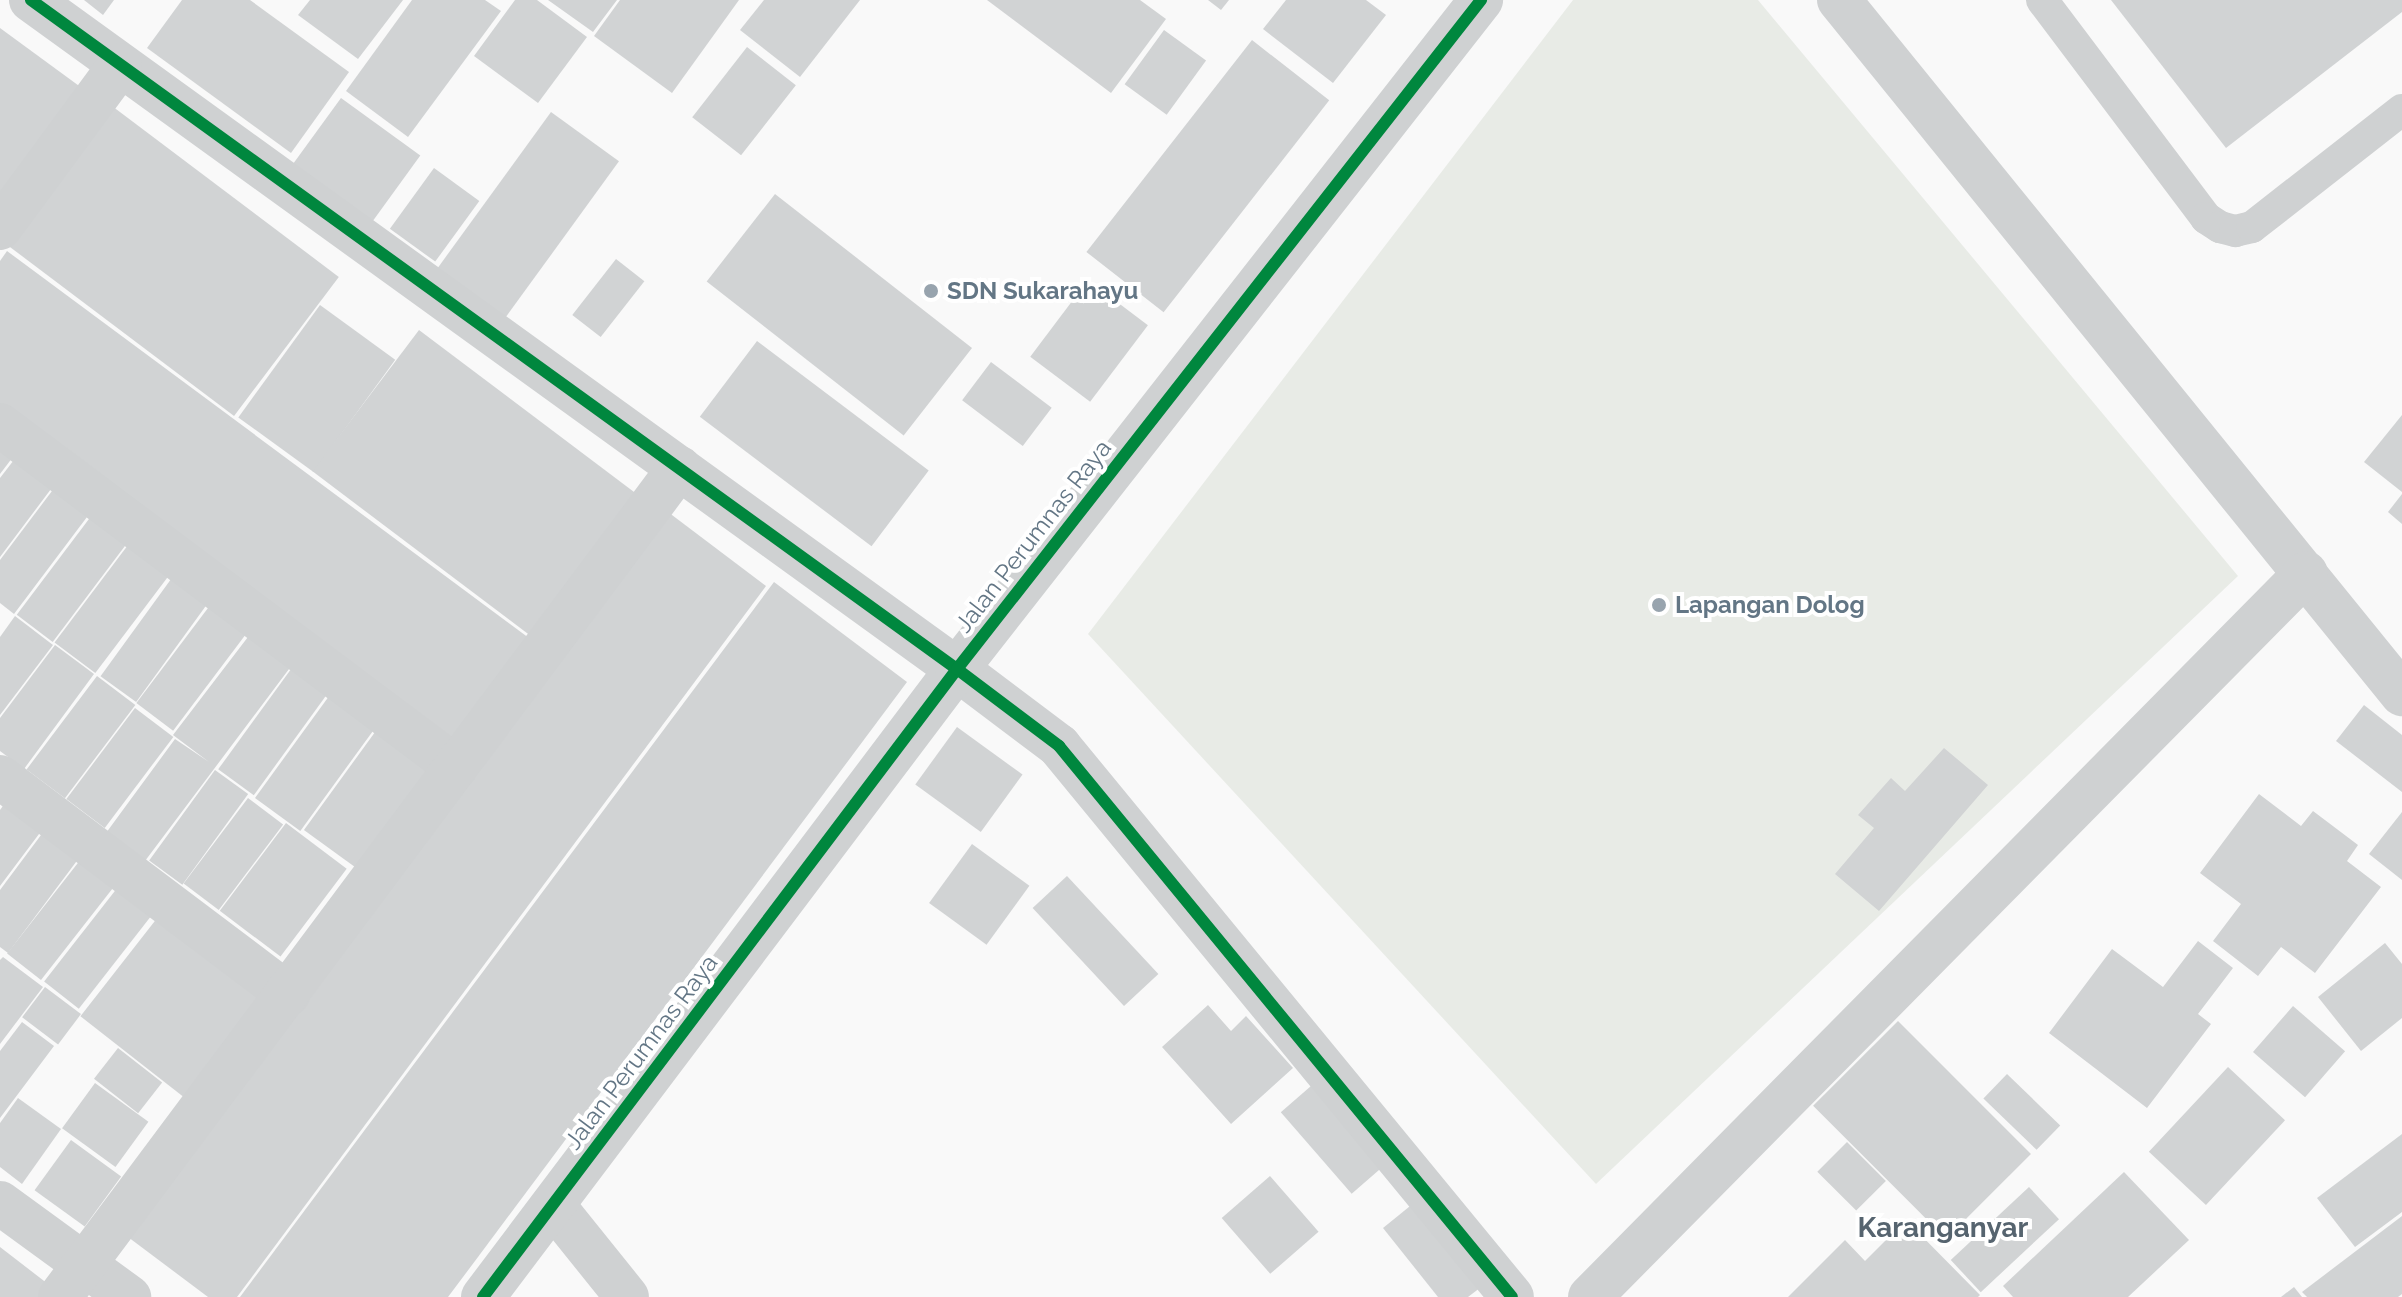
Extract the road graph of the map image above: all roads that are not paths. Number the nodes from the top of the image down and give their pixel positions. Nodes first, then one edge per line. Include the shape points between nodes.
1 (31, 0) edge
2 (1839, 0) edge
3 (2042, 0) edge
4 (1478, 1) edge
5 (120, 65) junction
6 (2402, 110) edge
7 (0, 228) edge
8 (0, 425) edge
9 (679, 468) junction
10 (2306, 573) junction
11 (957, 669) junction
12 (2402, 694) edge
13 (456, 767) junction
14 (0, 777) edge
15 (288, 994) junction
16 (0, 1203) edge
17 (553, 1205) junction
18 (73, 1281) edge
19 (129, 1297) edge
20 (483, 1297) edge
21 (627, 1297) edge
22 (1512, 1297) edge
23 (1590, 1297) edge

1 - 5 street
2 - 10 street
3 - 6 lane via 2206,218 2220,227 2252,227
4 - 11 street, Jalan Perumnas Raya
5 - 7 street
5 - 9 street
8 - 13 street
9 - 11 street
9 - 13 street
10 - 12 street
10 - 23 street
11 - 17 street, Jalan Perumnas Raya
11 - 22 street via 1059,746
13 - 15 street
14 - 15 street
15 - 18 street
16 - 18 street
17 - 20 street, Jalan Perumnas Raya
17 - 21 street
18 - 19 street

